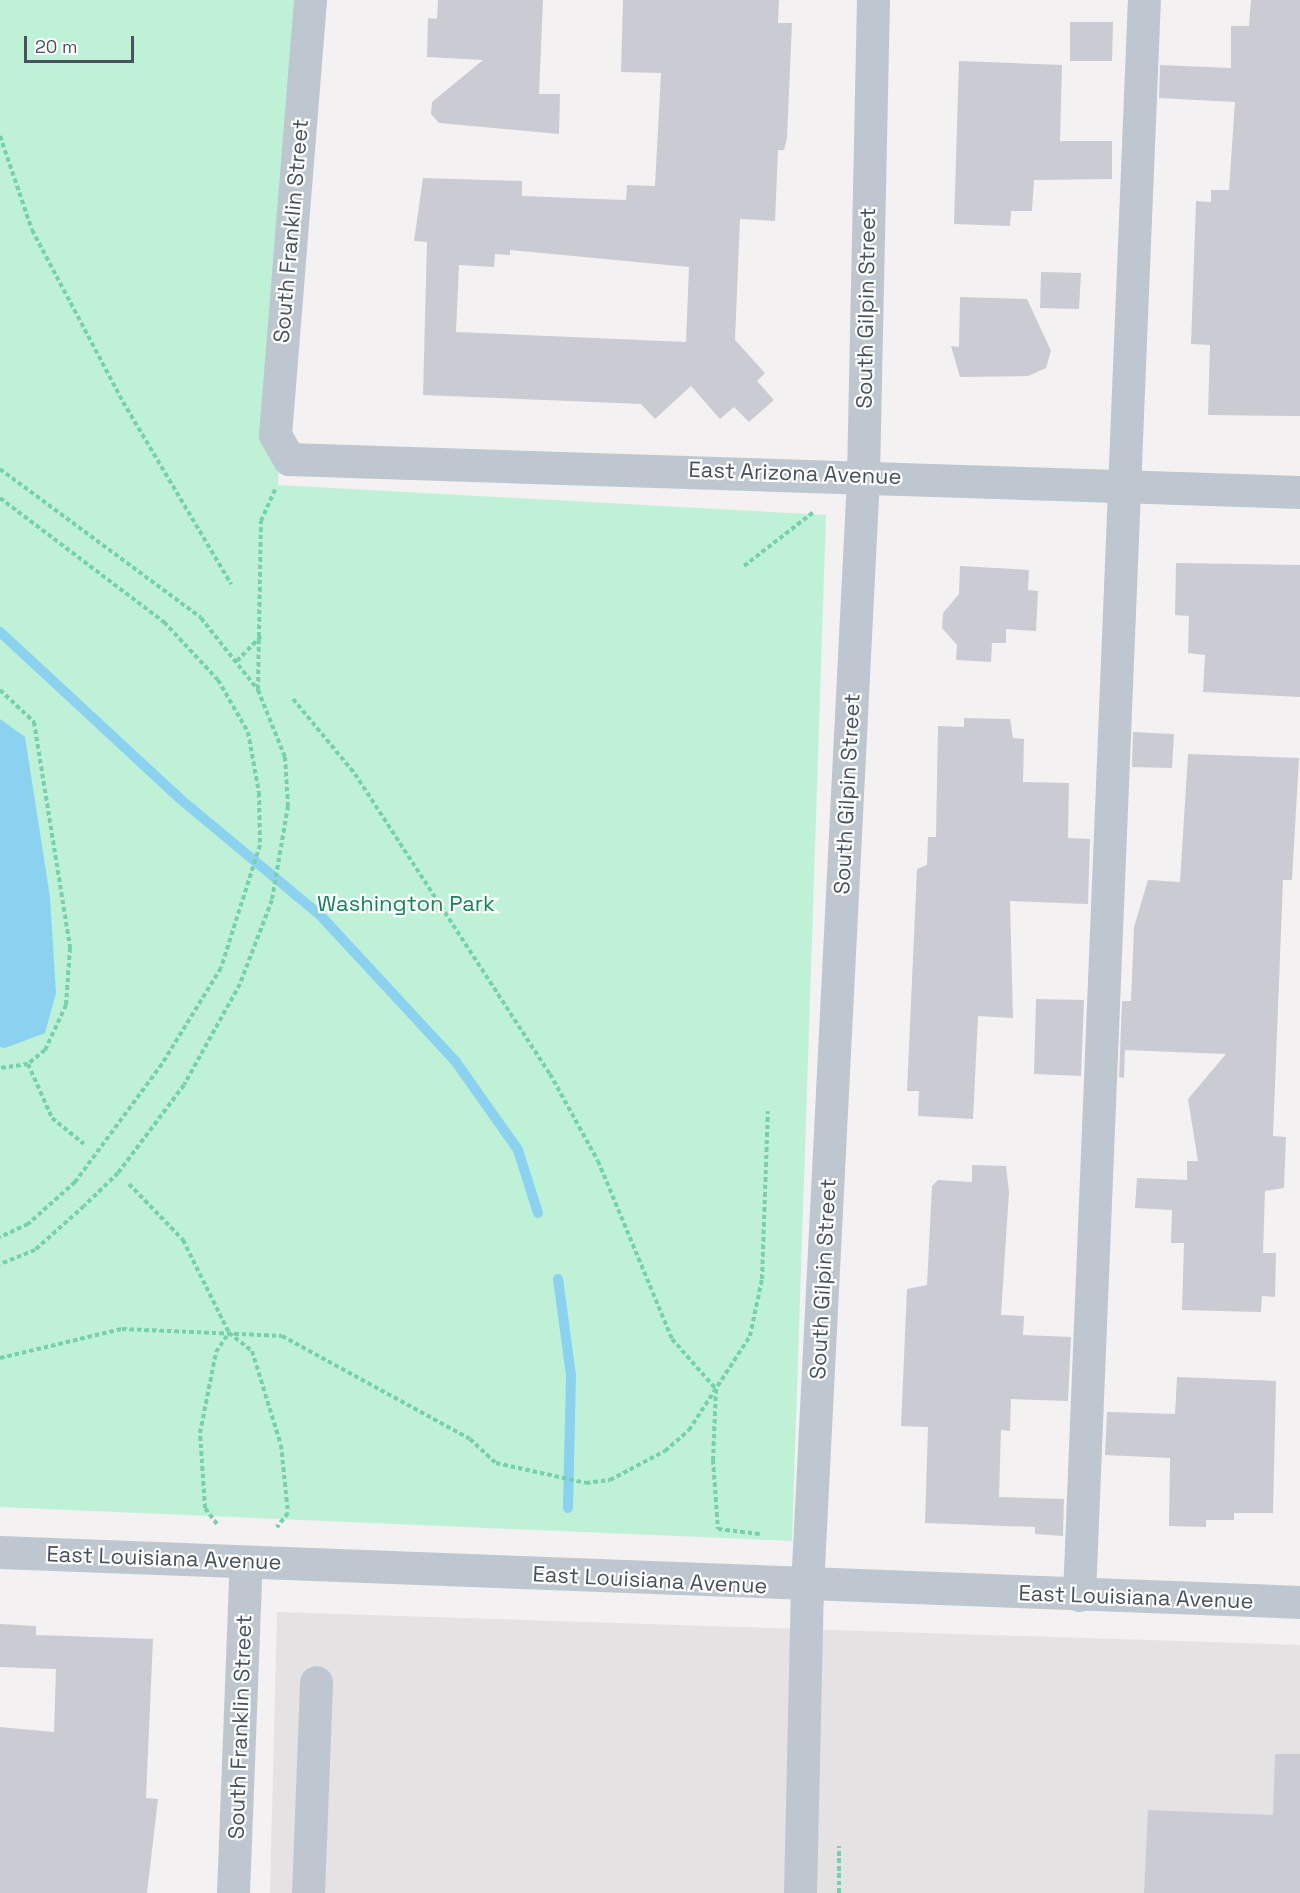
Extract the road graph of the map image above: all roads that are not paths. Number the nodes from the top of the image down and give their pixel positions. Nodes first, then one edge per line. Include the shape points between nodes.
1 (310, 0) edge
2 (873, 0) edge
3 (1143, 0) edge
4 (289, 459) joint
5 (863, 476) junction
6 (1125, 485) junction
7 (1300, 492) edge
8 (0, 1552) edge
9 (246, 1562) junction
10 (807, 1587) junction
11 (1079, 1595) junction
12 (1300, 1602) edge
13 (316, 1682) dead end
14 (233, 1893) edge
15 (308, 1893) edge
16 (800, 1893) edge

1 - 4 street, South Franklin Street via 275,435
2 - 5 street, South Gilpin Street
3 - 6 street
4 - 5 street, East Arizona Avenue
5 - 6 street, East Arizona Avenue
5 - 10 street, South Gilpin Street
6 - 7 street, East Arizona Avenue
6 - 11 street
8 - 9 street, East Louisiana Avenue
9 - 10 street, East Louisiana Avenue
9 - 14 street, South Franklin Street
10 - 11 street, East Louisiana Avenue
10 - 16 street, South Gilpin Street
11 - 12 street, East Louisiana Avenue
13 - 15 street

